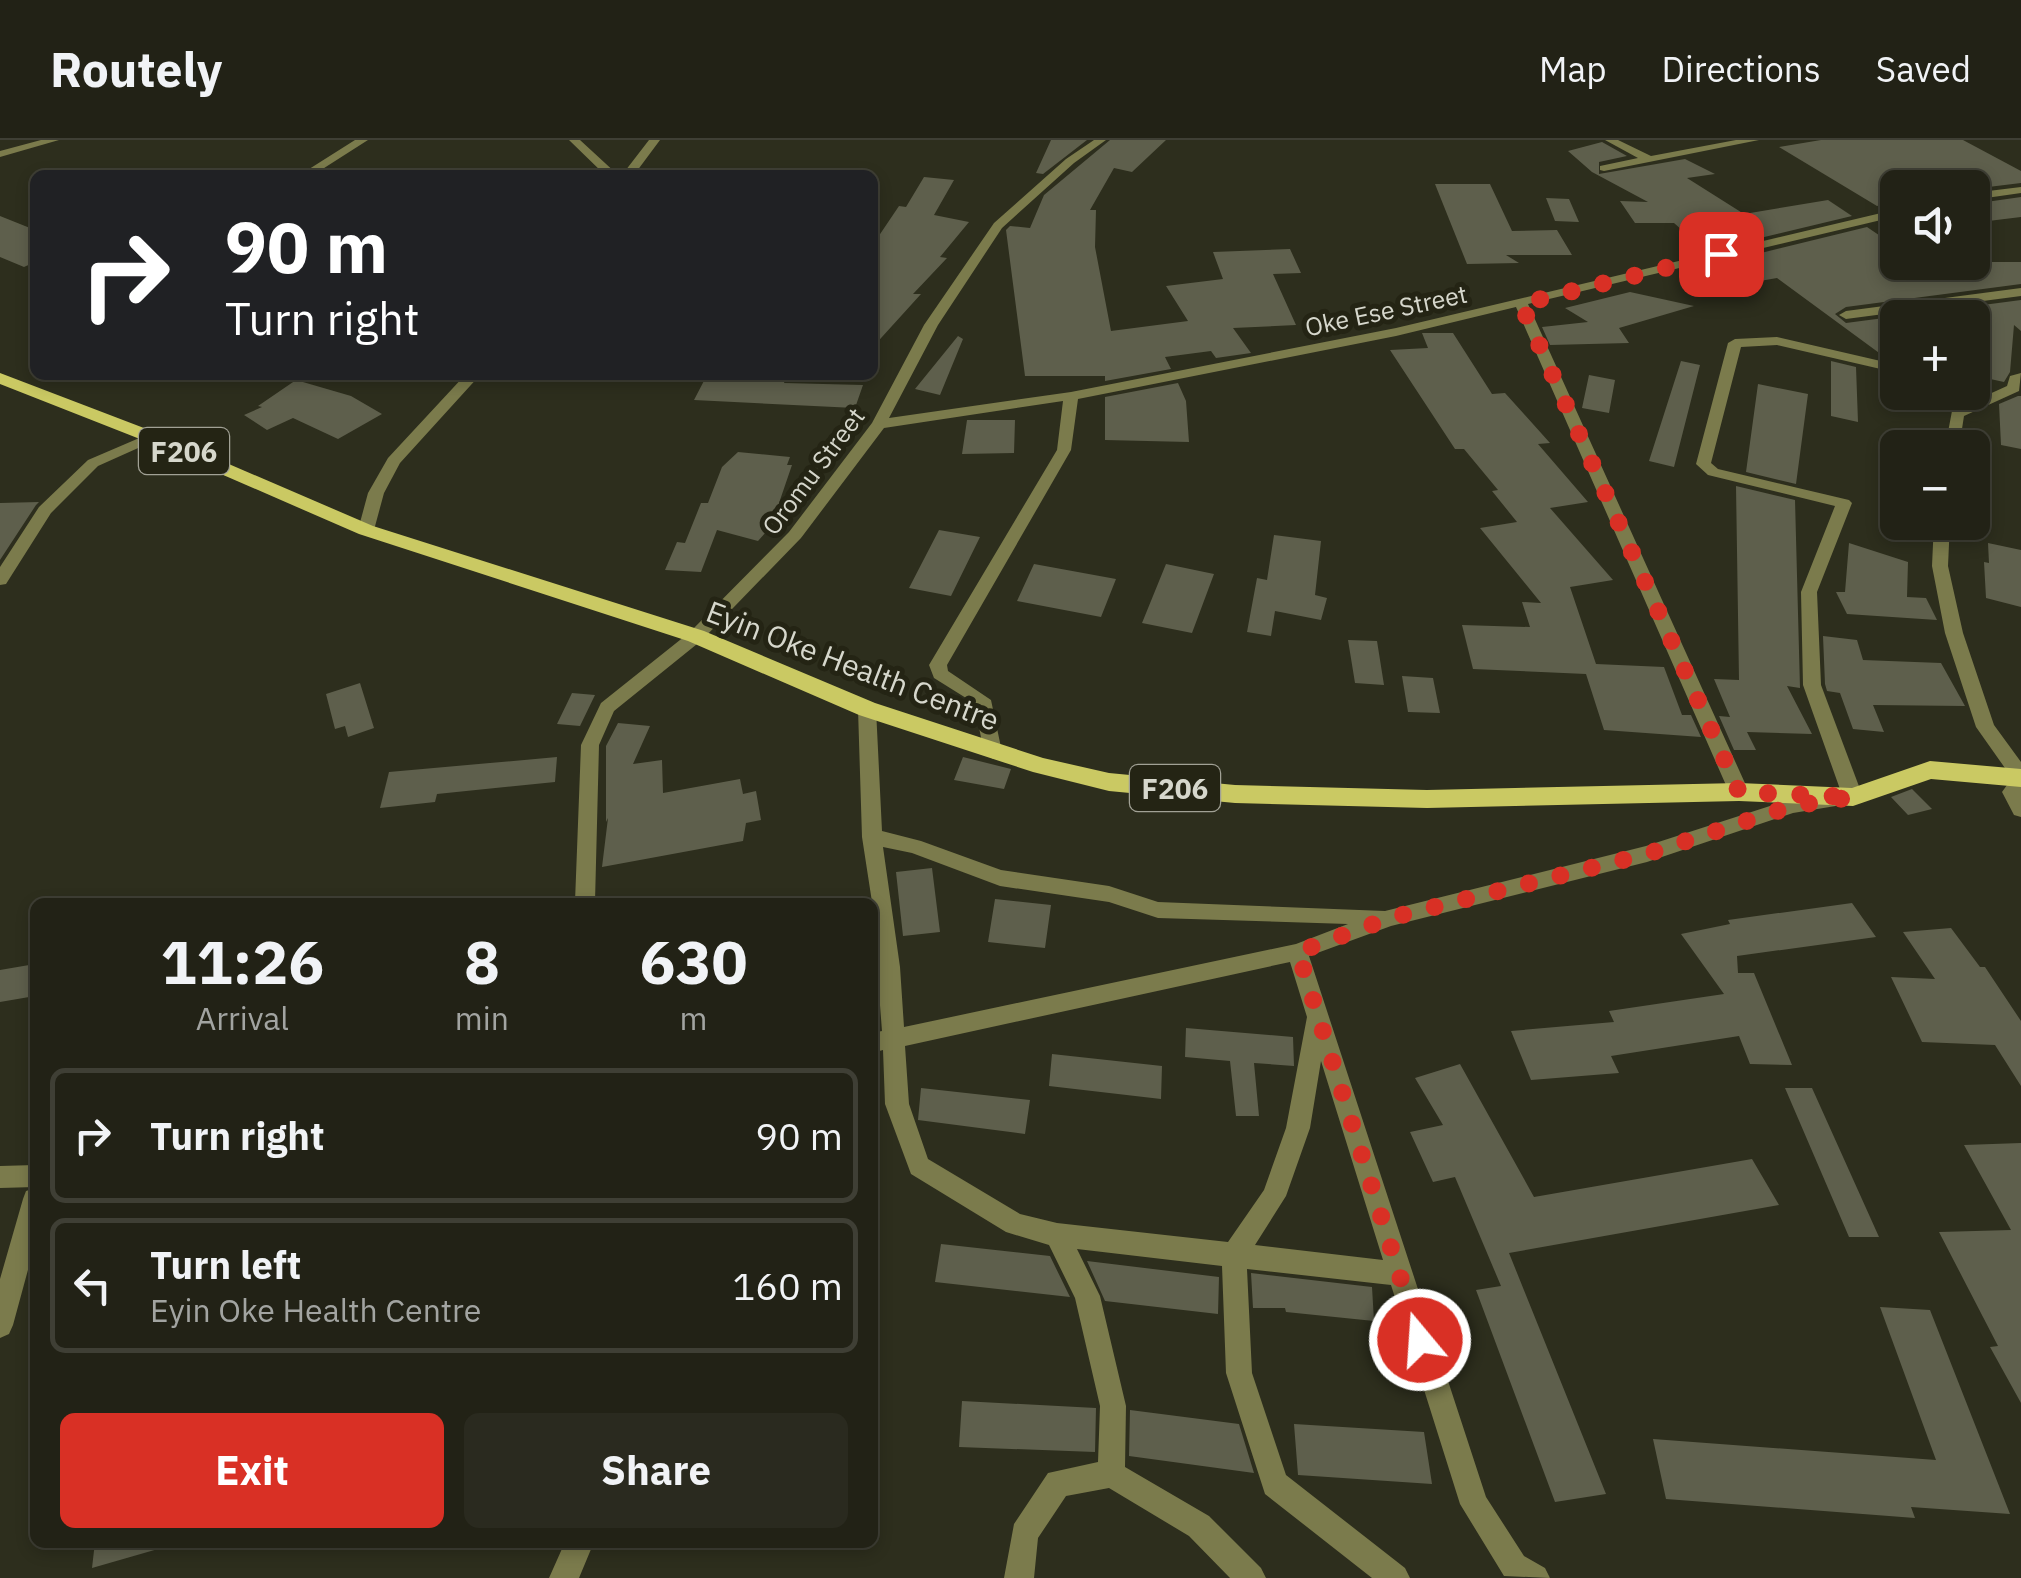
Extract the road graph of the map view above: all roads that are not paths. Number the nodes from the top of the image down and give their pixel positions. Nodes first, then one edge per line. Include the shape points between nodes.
1 (54, 140) edge
2 (362, 140) edge
3 (574, 140) edge
4 (655, 140) edge
5 (1101, 140) edge
6 (1610, 140) edge
7 (1754, 140) edge
8 (0, 154) edge
9 (1650, 160) junction
10 (1604, 168) dead end
11 (314, 170) edge
12 (607, 170) edge
13 (632, 170) edge
14 (2021, 190) edge
15 (1990, 194) edge
16 (1879, 217) edge
17 (2021, 292) edge
18 (1521, 304) junction
19 (1846, 315) dead end
20 (1880, 365) edge
21 (0, 378) edge
22 (2021, 378) edge
23 (468, 380) edge
24 (1990, 390) edge
25 (2000, 392) junction
26 (1071, 396) junction
27 (879, 424) junction
28 (1955, 430) edge
29 (151, 437) junction
30 (366, 530) junction
31 (1941, 540) edge
32 (0, 580) edge
33 (696, 636) junction
34 (867, 709) junction
35 (993, 752) junction
36 (2021, 778) edge
37 (1739, 792) junction
38 (1853, 797) junction
39 (2021, 810) edge
40 (872, 837) junction
41 (586, 898) edge
42 (876, 898) edge
43 (1390, 918) junction
44 (878, 938) edge
45 (1298, 952) junction
46 (1317, 1018) junction
47 (884, 1040) edge
48 (30, 1176) edge
49 (0, 1177) edge
50 (30, 1217) edge
51 (1057, 1235) junction
52 (1234, 1255) junction
53 (1399, 1274) junction
54 (0, 1326) edge
55 (1111, 1474) junction
56 (577, 1548) edge
57 (564, 1578) edge
58 (1020, 1578) edge
59 (1251, 1578) edge
60 (1395, 1578) edge
61 (1535, 1578) edge

1 - 8 street
2 - 11 street
3 - 12 street
4 - 13 street
5 - 27 street, Oromu Street via 998,226 932,325
6 - 9 street
7 - 9 street
9 - 10 street
14 - 15 street
16 - 18 street, Oke Ese Street
17 - 19 street
18 - 26 street, Oke Ese Street
18 - 37 street
20 - 38 street via 1776,341 1736,343 1703,464 1713,472 1844,503 1809,592 1812,685
21 - 29 main road, Eyin Oke Health Centre / F206
22 - 25 street
23 - 30 street via 393,462
24 - 25 street
25 - 28 street via 1957,414
26 - 27 street, Oke Ese Street
26 - 35 street via 1064,450 938,666 940,674 982,700
27 - 33 street, Oromu Street via 795,535
29 - 30 main road, Eyin Oke Health Centre / F206
29 - 32 street via 93,463 45,510
30 - 33 main road, Eyin Oke Health Centre / F206
31 - 36 street via 1954,633 1984,727
33 - 34 main road, Eyin Oke Health Centre / F206
33 - 41 street, Oromu Street via 607,707 590,745
34 - 35 main road, Eyin Oke Health Centre / F206
34 - 40 street
35 - 37 main road, Eyin Oke Health Centre / F206 via 1110,782 1236,794 1426,799
36 - 38 main road, Eyin Oke Health Centre / F206 via 1930,770
36 - 39 street via 2012,792
37 - 38 main road, Eyin Oke Health Centre / F206
38 - 43 street via 1792,806 1647,854
40 - 42 street
40 - 43 street via 1000,878 1109,894 1158,910
43 - 45 street
44 - 47 street
45 - 46 street
45 - 47 street
46 - 52 street via 1298,1128 1274,1196
46 - 53 street
47 - 51 street via 919,1166 1014,1224
48 - 49 street
50 - 54 street
51 - 52 street
51 - 55 street via 1087,1296 1114,1406
52 - 53 street
52 - 60 street via 1239,1373 1276,1484
53 - 61 street via 1474,1504 1514,1566
55 - 58 street via 1058,1483 1024,1534
55 - 59 street via 1199,1526
56 - 57 street

